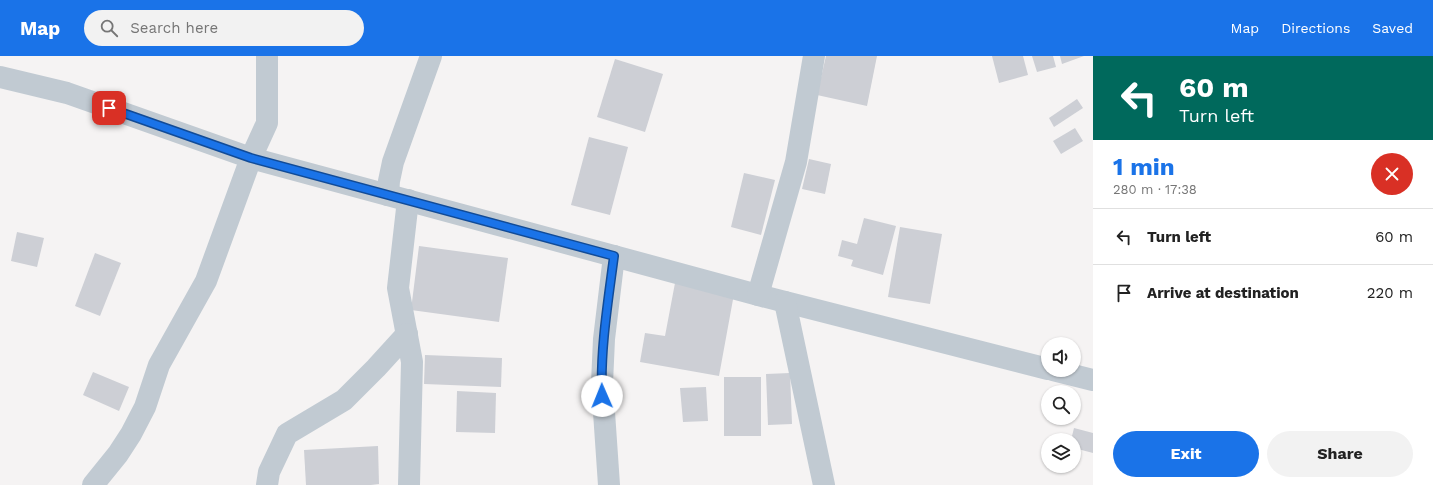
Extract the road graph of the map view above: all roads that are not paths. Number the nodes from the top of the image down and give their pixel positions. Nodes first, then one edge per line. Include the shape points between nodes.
1 (267, 56) edge
2 (431, 56) edge
3 (814, 56) edge
4 (0, 77) edge
5 (251, 158) junction
6 (398, 197) junction
7 (614, 256) junction
8 (758, 295) junction
9 (785, 302) junction
10 (407, 334) junction
11 (1041, 367) edge
12 (1081, 377) edge
13 (1093, 380) edge
14 (93, 485) edge
15 (267, 485) edge
16 (409, 485) edge
17 (609, 485) edge
18 (824, 485) edge

1 - 5 street via 267,123
2 - 6 street via 393,162 389,181
3 - 8 street via 796,162
4 - 5 street via 67,93
5 - 6 street
5 - 14 street via 206,281 159,366 145,407 118,454
6 - 7 street
6 - 10 street via 398,288
7 - 8 street
7 - 17 street via 604,339 602,383
8 - 9 street
9 - 11 street
9 - 18 street
10 - 15 street via 344,400 287,434 269,472
10 - 16 street via 412,362
12 - 13 street

